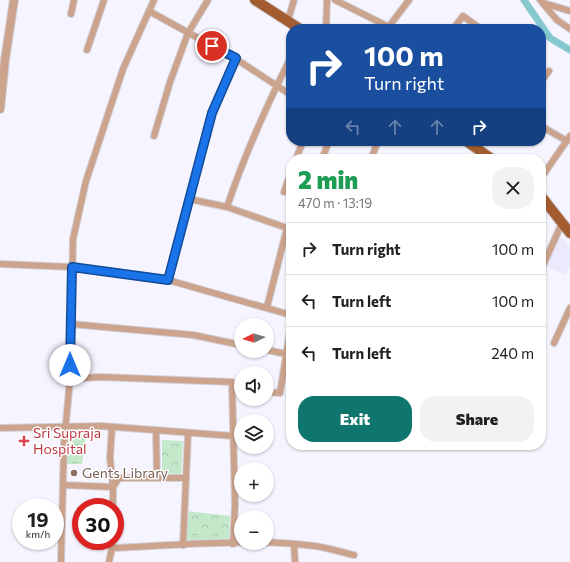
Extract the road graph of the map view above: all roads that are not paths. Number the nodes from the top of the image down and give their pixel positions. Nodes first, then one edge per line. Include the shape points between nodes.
1 (14, 0) edge
2 (74, 0) edge
3 (104, 0) edge
4 (154, 0) edge
5 (208, 0) edge
6 (255, 0) edge
7 (294, 0) edge
8 (327, 0) edge
9 (335, 0) edge
10 (409, 0) edge
11 (542, 2) edge
12 (268, 4) edge
13 (149, 11) junction
14 (570, 11) edge
15 (71, 14) dead end
16 (288, 20) junction
17 (293, 24) edge
18 (326, 24) edge
19 (380, 24) edge
20 (391, 24) edge
21 (456, 24) edge
22 (474, 24) edge
23 (570, 29) edge
24 (188, 33) junction
25 (87, 50) dead end
26 (236, 58) junction
27 (2, 60) edge
28 (286, 67) edge
29 (549, 72) dead end
30 (546, 76) edge
31 (277, 85) junction
32 (286, 91) edge
33 (0, 109) edge
34 (546, 128) edge
35 (154, 136) dead end
36 (568, 139) edge
37 (473, 146) edge
38 (485, 154) edge
39 (546, 171) edge
40 (286, 186) edge
41 (284, 192) dead end
42 (189, 198) junction
43 (546, 202) edge
44 (227, 207) junction
45 (562, 223) junction
46 (286, 225) edge
47 (570, 233) edge
48 (286, 237) edge
49 (546, 259) edge
50 (0, 264) edge
51 (72, 267) junction
52 (168, 280) junction
53 (267, 307) junction
54 (570, 308) edge
55 (286, 313) edge
56 (71, 324) junction
57 (554, 343) dead end
58 (234, 344) edge
59 (274, 351) edge
60 (286, 354) joint
61 (70, 378) junction
62 (232, 390) joint
63 (274, 393) edge
64 (66, 427) junction
65 (112, 427) junction
66 (0, 428) edge
67 (156, 430) junction
68 (188, 432) junction
69 (233, 436) junction
70 (157, 478) junction
71 (186, 478) junction
72 (63, 484) junction
73 (113, 487) junction
74 (112, 498) edge
75 (124, 544) edge
76 (233, 544) junction
77 (183, 545) junction
78 (294, 545) junction
79 (111, 550) edge
80 (354, 555) dead end
81 (61, 562) edge
82 (110, 562) edge
83 (295, 562) edge

1 - 27 street
2 - 15 street
3 - 25 street
4 - 13 street
5 - 24 street
6 - 12 main road
7 - 16 street
8 - 18 street
9 - 19 street
10 - 20 street
11 - 14 street
11 - 23 street via 557,20
12 - 16 main road
13 - 24 street
13 - 51 street via 123,70 86,181 73,239
16 - 17 main road
21 - 22 street via 462,16
24 - 26 street
24 - 35 street
26 - 31 street
26 - 42 street via 212,113
27 - 33 street
28 - 31 street
29 - 30 street
31 - 32 street
31 - 44 street
34 - 36 street
36 - 39 street
37 - 38 main road
40 - 41 street
42 - 44 street
42 - 52 street
43 - 45 main road
44 - 46 street
45 - 47 main road
45 - 49 street
48 - 53 street
50 - 51 street
51 - 52 street
51 - 56 street
52 - 53 street
53 - 55 street
54 - 57 street
56 - 58 street via 193,335
56 - 61 street
59 - 60 street
60 - 63 street via 280,393
61 - 62 street via 232,382
61 - 64 street
62 - 69 street
64 - 65 street
64 - 66 street
64 - 72 street
65 - 67 street
65 - 73 street via 110,458
67 - 68 street
67 - 70 street
68 - 69 street
68 - 71 street
69 - 76 street
70 - 71 street
70 - 73 street via 119,478
71 - 77 street
72 - 73 street
72 - 81 street
73 - 74 street
75 - 77 street
76 - 77 street
76 - 78 street
78 - 80 street via 316,546
78 - 83 street
79 - 82 street

